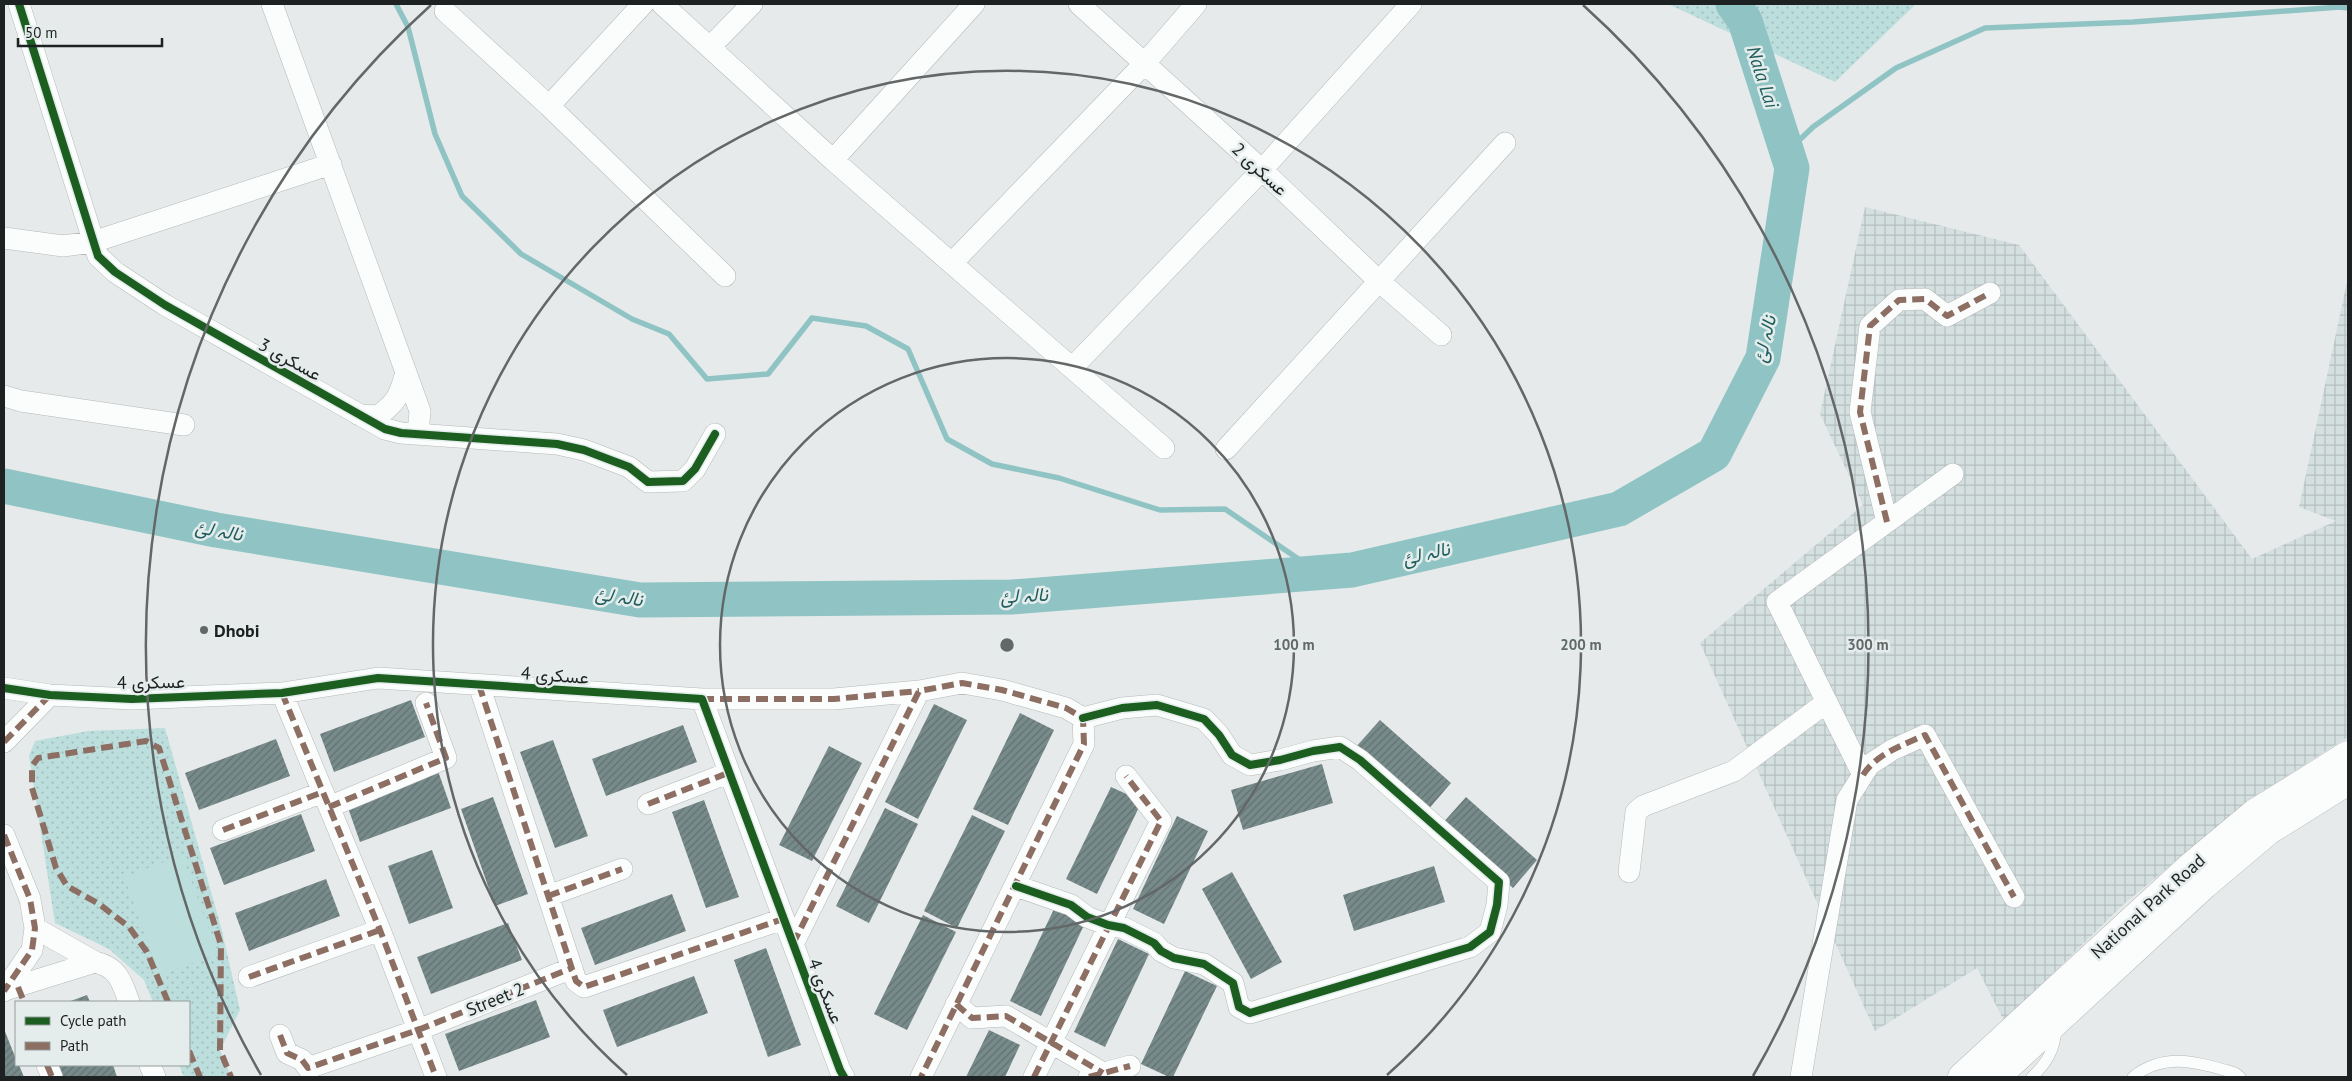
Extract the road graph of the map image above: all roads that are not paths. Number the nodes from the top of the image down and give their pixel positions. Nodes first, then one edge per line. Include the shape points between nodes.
1 (19, 4) edge
2 (272, 4) edge
3 (643, 4) edge
4 (662, 4) edge
5 (752, 4) edge
6 (974, 4) edge
7 (1079, 4) edge
8 (1196, 4) edge
9 (1411, 4) edge
10 (445, 11) dead end
11 (711, 46) junction
12 (1144, 64) junction
13 (549, 106) junction
14 (1505, 143) dead end
15 (833, 160) junction
16 (331, 164) junction
17 (1262, 170) junction
18 (4, 238) edge
19 (93, 242) junction
20 (952, 263) junction
21 (725, 276) dead end
22 (1380, 282) junction
23 (1990, 293) dead end
24 (1441, 335) dead end
25 (1072, 368) junction
26 (406, 372) junction
27 (4, 396) edge
28 (359, 415) junction
29 (184, 425) dead end
30 (418, 434) junction
31 (715, 434) dead end
32 (1164, 448) dead end
33 (1226, 449) dead end
34 (1953, 474) dead end
35 (1887, 522) junction
36 (479, 685) junction
37 (4, 688) edge
38 (918, 691) junction
39 (282, 693) junction
40 (50, 695) junction
41 (702, 699) junction
42 (1827, 702) junction
43 (426, 703) dead end
44 (1083, 718) junction
45 (4, 742) edge
46 (2348, 754) edge
47 (728, 773) junction
48 (1863, 775) junction
49 (1126, 776) dead end
50 (2348, 781) edge
51 (326, 800) junction
52 (648, 804) dead end
53 (223, 830) dead end
54 (4, 836) edge
55 (622, 869) dead end
56 (1629, 872) dead end
57 (1016, 886) junction
58 (548, 896) junction
59 (2014, 897) dead end
60 (783, 919) junction
61 (1108, 925) junction
62 (35, 928) junction
63 (380, 930) junction
64 (792, 944) junction
65 (95, 962) junction
66 (572, 968) junction
67 (249, 977) dead end
68 (13, 993) edge
69 (129, 1001) edge
70 (956, 1004) junction
71 (2056, 1021) junction
72 (418, 1030) junction
73 (280, 1035) dead end
74 (1051, 1043) junction
75 (1130, 1066) dead end
76 (309, 1072) edge
77 (1096, 1075) edge
78 (436, 1077) edge
79 (844, 1077) edge
80 (920, 1077) edge
81 (1034, 1077) edge
82 (1801, 1077) edge
83 (1962, 1077) edge
84 (1996, 1077) edge
85 (2032, 1077) edge
86 (2133, 1077) edge
87 (2240, 1077) edge

1 - 19 street, عسکری 3
2 - 16 street
3 - 13 street
4 - 11 street
5 - 11 street
6 - 15 street
7 - 12 street, عسکری 2
8 - 12 street
9 - 17 street
10 - 13 street
11 - 15 street
12 - 17 street, عسکری 2
12 - 20 street
13 - 21 street
14 - 22 street
15 - 20 street
16 - 19 street
16 - 26 street
17 - 22 street, عسکری 2
17 - 25 street
18 - 19 street via 63,246
19 - 28 street, عسکری 3 via 98,256 115,272 165,306
20 - 25 street
22 - 24 street, عسکری 2
22 - 33 street
23 - 35 street via 1947,316 1925,299 1899,300 1870,326 1860,412
25 - 32 street
26 - 28 street via 401,392 393,405 378,416
26 - 30 street via 420,411
27 - 29 street
28 - 30 street, عسکری 3 via 385,430
30 - 31 street, عسکری 3 via 557,444 584,450 629,467 648,482 682,481 695,469
34 - 35 street
35 - 42 street via 1777,602
36 - 39 street, عسکری 4 via 378,678
36 - 41 street, عسکری 4
36 - 58 street
37 - 40 street, عسکری 4
38 - 41 street via 834,699
38 - 44 street via 962,683 1002,690 1066,708
38 - 64 street, عسکری 4
39 - 40 street, عسکری 4 via 132,699
39 - 51 street
40 - 45 street
41 - 47 street, عسکری 4
42 - 48 street
42 - 56 street via 1734,771 1643,806 1636,812
43 - 51 street via 446,758
44 - 57 street via 1084,744
44 - 61 street via 1122,708 1157,705 1204,719 1219,734 1232,755 1250,765 1340,747 1360,760 1499,882 1498,905 1490,932 1470,947 1250,1013 1239,1007 1233,983 1212,968 1193,960 1174,958 1154,943 1124,928
46 - 83 street, National Park Road via 2255,813 2204,855
47 - 52 street
47 - 60 street, عسکری 4
48 - 59 street via 1869,765 1892,750 1925,735
48 - 82 street via 1847,800
49 - 61 street via 1161,821
50 - 71 street, National Park Road via 2268,831 2204,885
51 - 53 street
51 - 63 street
54 - 62 street via 30,899
55 - 58 street
57 - 61 street via 1071,904 1087,917
57 - 70 street
58 - 66 street
60 - 64 street, عسکری 4
60 - 66 street via 584,987 576,981
61 - 74 street
62 - 65 street
62 - 68 street via 32,950
63 - 67 street
63 - 72 street
64 - 79 street, عسکری 4
65 - 68 street
65 - 69 street via 106,964 117,973
66 - 72 street, Street 2
70 - 74 street via 972,1018 1006,1016
70 - 80 street
71 - 84 street, National Park Road
71 - 85 lane via 2051,1054
72 - 76 street, Street 2
72 - 78 street
73 - 76 street via 287,1053 302,1060
74 - 77 street
74 - 81 street
75 - 77 street
86 - 87 lane via 2161,1063 2187,1060

